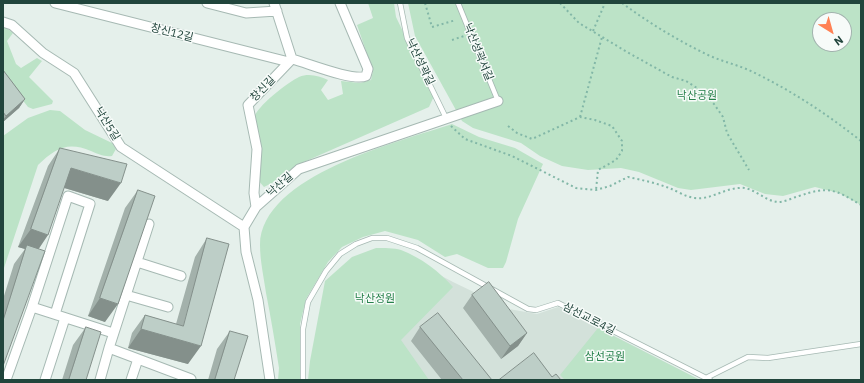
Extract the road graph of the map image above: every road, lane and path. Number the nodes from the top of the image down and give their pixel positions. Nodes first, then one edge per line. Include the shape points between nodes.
1 (55, 3) edge
2 (207, 3) edge
3 (340, 3) edge
4 (400, 3) edge
5 (425, 3) edge
6 (458, 3) edge
7 (560, 3) edge
8 (605, 3) edge
9 (622, 3) edge
10 (276, 7) edge
11 (457, 19) dead end
12 (3, 22) edge
13 (593, 31) junction
14 (462, 37) dead end
15 (602, 37) junction
16 (452, 40) dead end
17 (291, 60) junction
18 (498, 101) joint
19 (580, 117) junction
20 (447, 120) junction
21 (508, 126) dead end
22 (861, 141) edge
23 (749, 170) dead end
24 (596, 190) junction
25 (861, 205) edge
26 (256, 206) junction
27 (149, 224) edge
28 (244, 227) junction
29 (137, 262) junction
30 (181, 276) dead end
31 (126, 295) junction
32 (32, 307) junction
33 (168, 307) dead end
34 (55, 314) junction
35 (65, 318) junction
36 (113, 333) junction
37 (861, 344) edge
38 (109, 348) junction
39 (138, 359) junction
40 (708, 379) edge
41 (6, 380) edge
42 (45, 380) edge
43 (100, 380) edge
44 (131, 380) edge
45 (190, 380) edge
46 (270, 380) edge
47 (303, 380) edge

1 - 17 street, 창신12길
2 - 10 street via 246,13
3 - 17 street, 창신12길 via 368,69 366,76 345,76
4 - 20 lane, 낙산성곽길 via 407,38
5 - 11 path via 432,27
6 - 18 lane, 낙산성곽서길
7 - 13 path via 579,23
8 - 13 path
9 - 22 path via 651,24 690,46 710,56 736,64 778,85 824,113
10 - 17 street
12 - 28 street, 낙산5길 via 12,25 43,53 74,73 121,147
13 - 15 path
14 - 16 path
15 - 19 path
15 - 23 path via 700,90 723,117 727,133
17 - 26 street, 창신길 via 248,105 257,149 254,193
18 - 20 street, 낙산길
19 - 21 path via 532,139
19 - 24 path via 612,126 622,141 620,157 598,170
20 - 24 path via 452,129 465,139 512,156 576,188
20 - 26 street, 낙산길 via 298,169
24 - 25 path via 628,177 694,198 705,198 740,187 773,201 782,202 821,189 839,193
26 - 28 street, 낙산길
27 - 29 street
28 - 46 street via 246,252 258,300
29 - 30 street
29 - 31 street
31 - 33 street
31 - 36 street
32 - 34 street
32 - 34 street via 68,196 90,204
32 - 41 street
34 - 35 street
35 - 36 street
35 - 42 street
36 - 38 street
37 - 40 lane, 삼선교로4길 via 768,358 748,357
38 - 39 street
38 - 43 street
39 - 44 street
39 - 45 street
40 - 47 lane, 삼선교로4길 via 558,303 536,310 528,309 417,248 387,238 372,238 340,254 326,271 308,302 303,329

